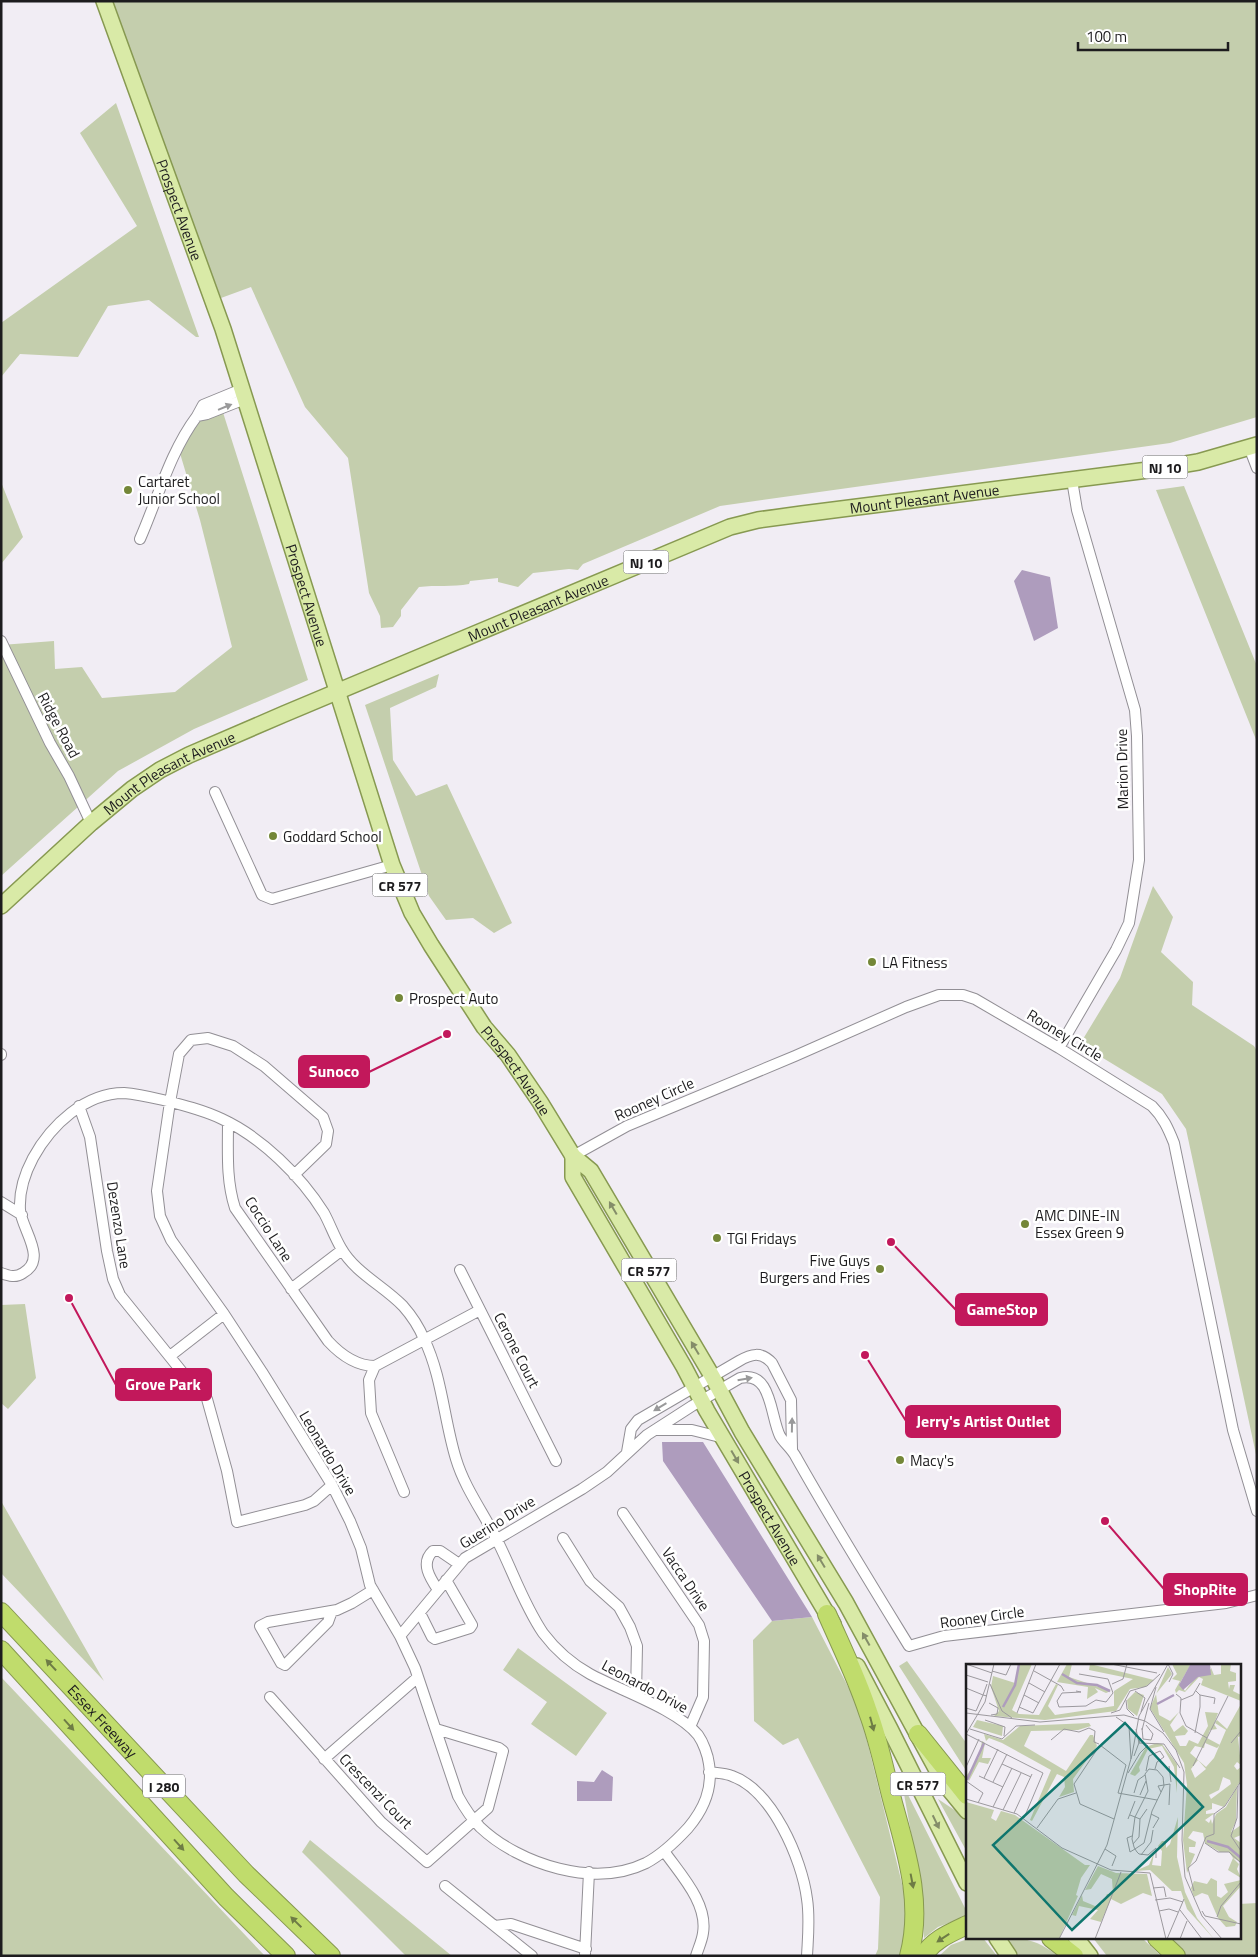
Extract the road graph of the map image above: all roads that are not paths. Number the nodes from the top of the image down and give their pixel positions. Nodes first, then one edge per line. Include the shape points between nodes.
1 (104, 1) edge
2 (243, 394) junction
3 (1253, 446) edge
4 (1257, 468) edge
5 (1072, 480) junction
6 (140, 538) dead end
7 (1, 641) edge
8 (338, 693) junction
9 (215, 792) dead end
10 (91, 822) junction
11 (392, 865) junction
12 (1, 906) edge
13 (1059, 1048) junction
14 (170, 1102) junction
15 (79, 1106) junction
16 (228, 1122) junction
17 (573, 1156) junction
18 (294, 1174) junction
19 (1, 1202) edge
20 (22, 1215) junction
21 (342, 1250) junction
22 (460, 1270) dead end
23 (1, 1273) edge
24 (291, 1290) junction
25 (480, 1310) junction
26 (224, 1314) junction
27 (424, 1339) junction
28 (170, 1356) junction
29 (374, 1366) junction
30 (712, 1376) junction
31 (191, 1383) dead end
32 (694, 1386) junction
33 (719, 1390) junction
34 (208, 1399) dead end
35 (702, 1400) junction
36 (654, 1430) junction
37 (724, 1438) junction
38 (792, 1449) junction
39 (627, 1452) junction
40 (556, 1460) dead end
41 (332, 1485) junction
42 (404, 1492) dead end
43 (1257, 1511) edge
44 (623, 1512) dead end
45 (496, 1538) junction
46 (563, 1538) dead end
47 (459, 1564) junction
48 (446, 1580) junction
49 (372, 1590) junction
50 (438, 1590) junction
51 (1257, 1596) edge
52 (332, 1611) junction
53 (1, 1612) edge
54 (420, 1613) junction
55 (827, 1614) junction
56 (400, 1636) junction
57 (1, 1650) edge
58 (418, 1676) junction
59 (636, 1695) junction
60 (270, 1697) dead end
61 (690, 1727) junction
62 (436, 1730) junction
63 (918, 1734) junction
64 (324, 1759) junction
65 (709, 1772) junction
66 (966, 1794) edge
67 (966, 1810) edge
68 (474, 1821) junction
69 (664, 1851) junction
70 (589, 1872) junction
71 (966, 1881) edge
72 (445, 1886) dead end
73 (966, 1925) edge
74 (495, 1926) junction
75 (998, 1940) edge
76 (1054, 1940) edge
77 (1078, 1940) edge
78 (1159, 1940) edge
79 (585, 1952) edge
80 (286, 1956) edge
81 (331, 1956) edge
82 (532, 1956) edge
83 (696, 1956) edge
84 (807, 1956) edge
85 (909, 1956) edge
86 (923, 1956) edge
87 (1009, 1956) edge
88 (1074, 1956) edge
89 (1090, 1956) edge
90 (1176, 1956) edge

1 - 2 main road, Prospect Avenue
2 - 6 street via 208,414 197,416 189,427
2 - 8 main road, Prospect Avenue
3 - 4 street
3 - 5 main road, Mount Pleasant Avenue / NJ 10 via 1198,462
5 - 8 main road, Mount Pleasant Avenue / NJ 10 via 758,520 730,527
5 - 13 street, Marion Drive via 1077,510 1135,710 1139,860 1129,923
7 - 10 street, Ridge Road
8 - 10 main road, Mount Pleasant Avenue via 160,770
8 - 11 main road, Prospect Avenue / CR 577
9 - 11 street via 262,895 272,899
10 - 12 main road, Mount Pleasant Avenue
11 - 17 main road, Prospect Avenue / CR 577 via 412,913 431,945 484,1027 540,1102
13 - 17 street, Rooney Circle via 975,999 939,995 627,1126
13 - 43 street, Rooney Circle via 1152,1106 1168,1127 1174,1143 1233,1430
14 - 15 street, Leonardo Drive via 122,1093
14 - 16 street, Leonardo Drive via 202,1110
14 - 18 street via 179,1054 191,1040 208,1038 233,1046 264,1066 323,1116 328,1131 326,1144
14 - 26 street, Leonardo Drive via 157,1191 160,1216 171,1240
15 - 20 street, Leonardo Drive via 42,1142 33,1159 22,1193
15 - 28 street, Dezenzo Lane via 90,1137 113,1279 120,1295
16 - 18 street, Leonardo Drive via 251,1135
16 - 24 street, Coccio Lane via 229,1190 235,1208
30 -> 17 main road, Prospect Avenue / CR 577 via 591,1171
17 - 32 main road, Prospect Avenue / CR 577 via 573,1177
18 - 21 street, Leonardo Drive via 323,1211
19 - 20 street
20 - 23 street, Leonardo Drive via 34,1259 28,1271 22,1274 8,1276
21 - 24 street
21 - 27 street, Leonardo Drive via 352,1263 401,1304
22 - 25 street
24 - 29 street, Coccio Lane via 338,1352 359,1363
25 - 27 street, Cerone Court
25 - 40 street, Cerone Court
26 - 28 street
26 - 41 street, Leonardo Drive
27 - 29 street, Cerone Court
27 - 45 street, Leonardo Drive via 439,1384 458,1466
28 - 31 street, Dezenzo Lane
29 - 42 street via 369,1380 370,1413
30 - 32 street
30 - 33 main road, Prospect Avenue / CR 577
38 -> 30 street, Rooney Circle via 791,1400 767,1358 758,1354 748,1356
32 - 35 main road, Prospect Avenue / CR 577
32 -> 39 street via 638,1420 631,1429
33 - 35 street, Rooney Circle
33 -> 38 street, Rooney Circle via 740,1378 757,1379 767,1392 781,1437
63 -> 33 main road, Prospect Avenue / CR 577 via 846,1603
34 - 41 street via 237,1522 305,1505
35 - 36 street, Guerino Drive
35 - 37 main road, Prospect Avenue / CR 577
36 - 37 street via 692,1430
36 - 39 street, Guerino Drive
37 -> 55 main road, Prospect Avenue / CR 577
38 - 51 street, Rooney Circle via 831,1520 909,1646 944,1636 1226,1603
39 - 45 street, Guerino Drive via 607,1472 582,1489
41 - 49 street, Leonardo Drive via 361,1548
44 - 61 street, Vacca Drive via 699,1625 704,1641 703,1697
45 - 47 street, Guerino Drive
45 - 59 street, Leonardo Drive via 525,1602 544,1634 564,1656 588,1673
46 - 59 street via 590,1582 618,1607 630,1627 637,1646
47 - 48 street, Guerino Drive
47 - 50 street via 440,1551 432,1551 426,1566
48 - 50 street, Guerino Drive
48 - 54 street via 472,1625 470,1628 435,1639
49 - 52 street
49 - 56 street, Leonardo Drive
50 - 54 street, Guerino Drive
52 - 52 street via 268,1622 260,1626 285,1666 328,1622
81 -> 53 highway, Essex Freeway / I 280 via 246,1874
54 - 56 street, Guerino Drive
55 -> 71 main road, Prospect Avenue / CR 577 via 872,1693
55 -> 85 highway via 869,1712 907,1854 915,1916
56 - 58 street, Leonardo Drive
57 -> 80 highway, Essex Freeway / I 280 via 226,1897
58 - 62 street, Leonardo Drive
58 - 64 street, Crescenzi Court
59 - 61 street, Leonardo Drive
60 - 64 street, Crescenzi Court
61 - 65 street, Leonardo Drive via 700,1737
62 - 68 street, Leonardo Drive via 458,1796
62 - 68 street via 503,1751 488,1808
63 - 66 highway
63 - 67 main road, Prospect Avenue / CR 577 via 944,1783
64 - 68 street, Crescenzi Court via 381,1822 427,1862
65 - 69 street, Leonardo Drive via 710,1786 705,1804 696,1819
65 - 84 street via 732,1776 756,1791 780,1824 803,1877 810,1924
68 - 70 street, Leonardo Drive via 504,1845 534,1861 553,1868
69 - 70 street, Leonardo Drive via 630,1869
69 - 83 street via 690,1888 703,1919 703,1933
70 - 79 street
72 - 74 street
73 -> 86 highway via 935,1943
74 - 79 street via 511,1924
74 - 82 street
75 - 87 main road
76 - 88 highway
77 - 89 main road
78 - 90 highway

